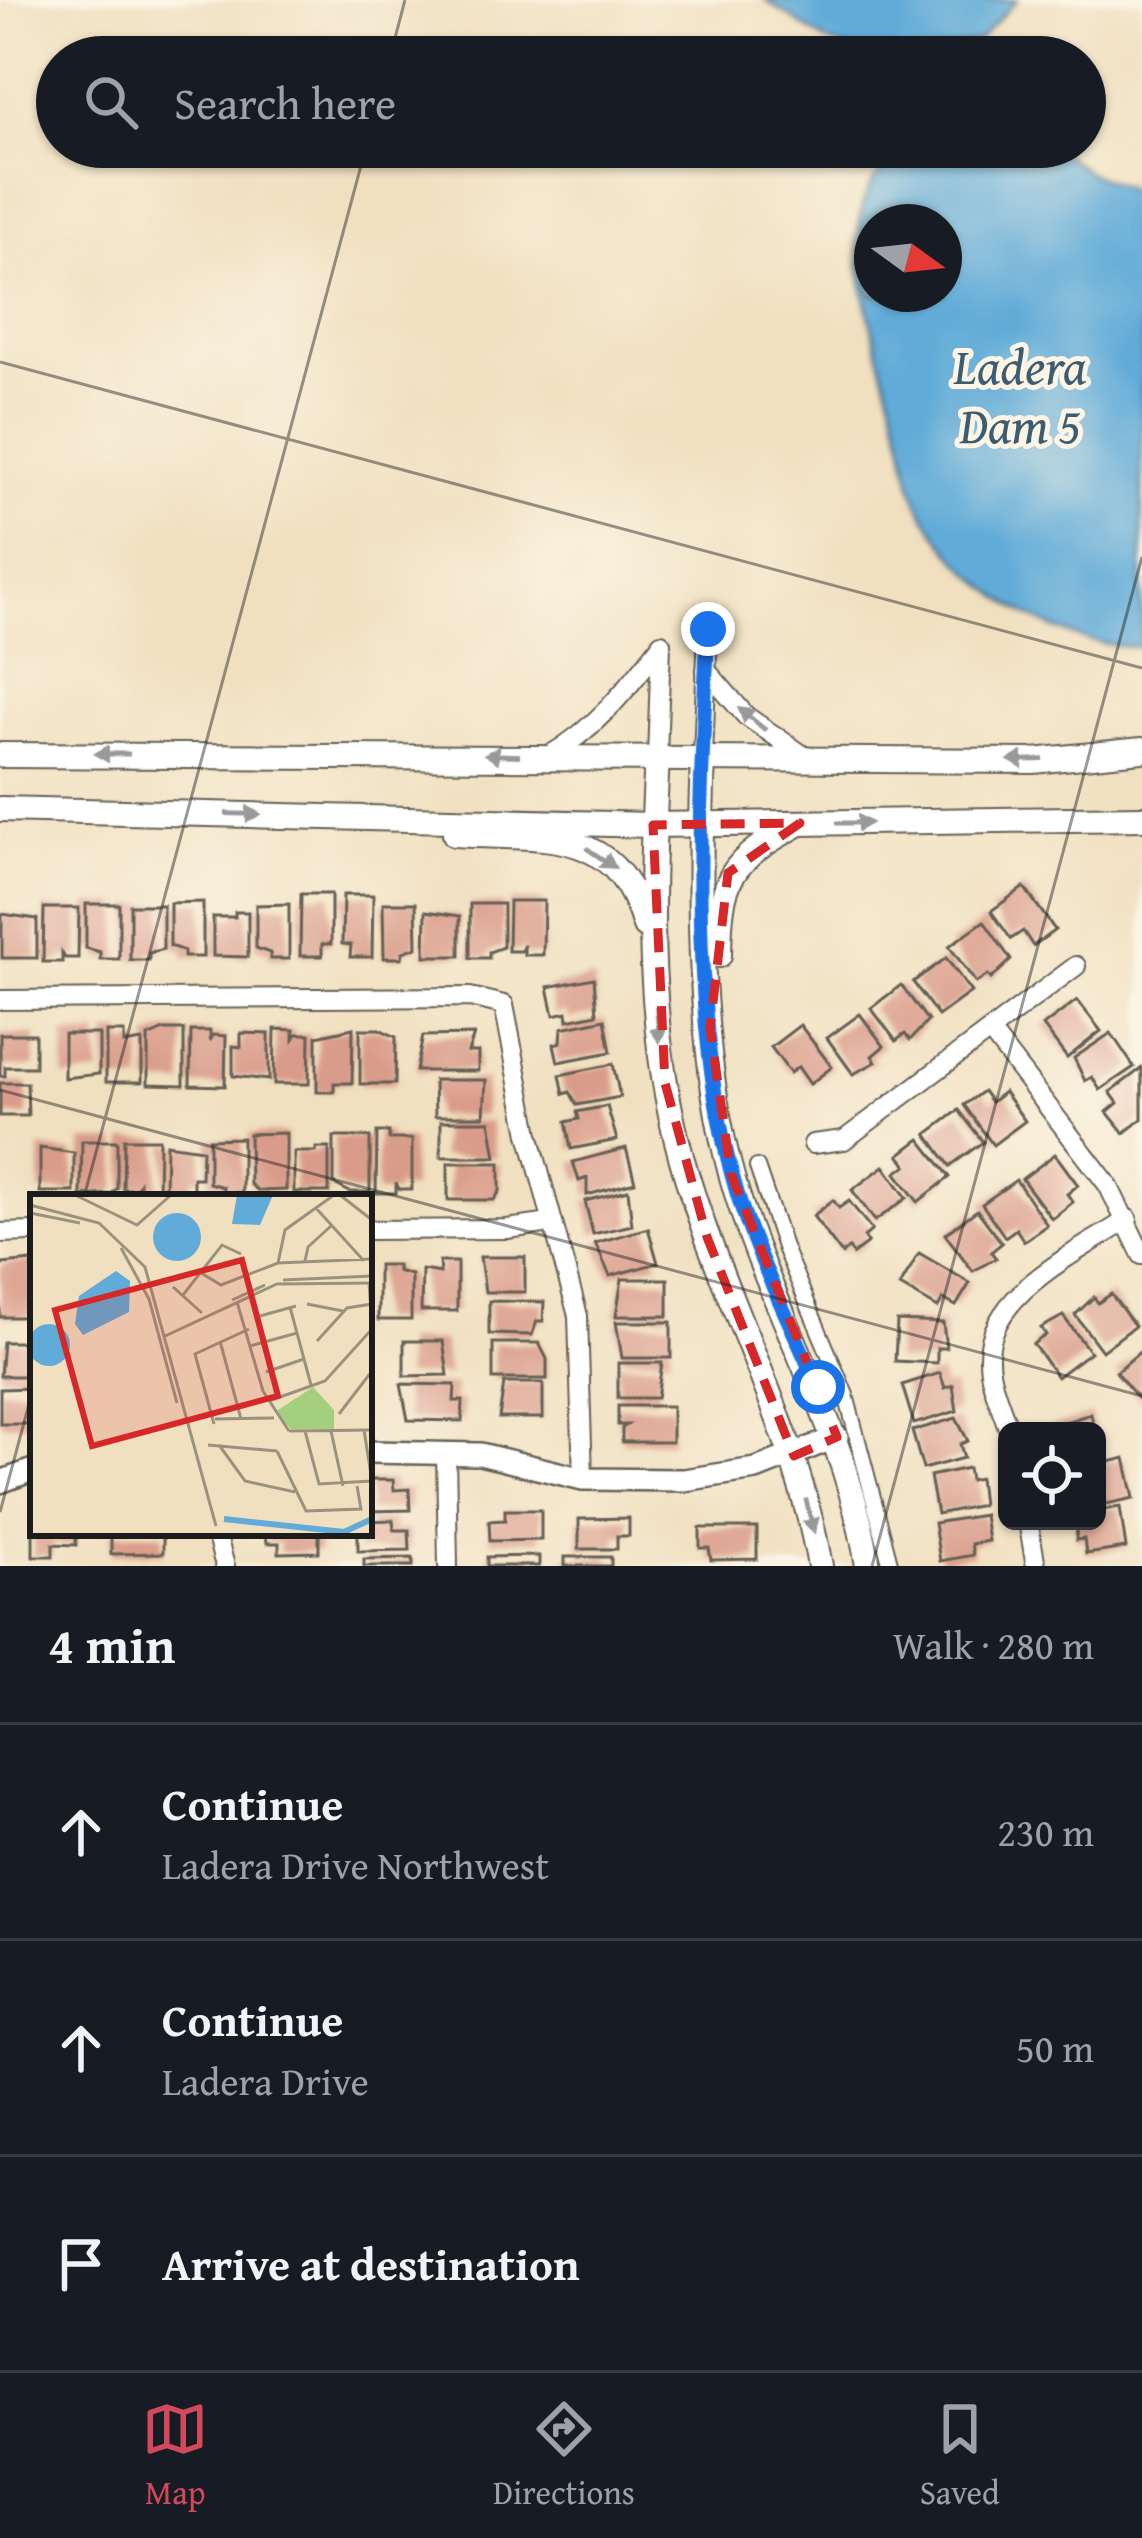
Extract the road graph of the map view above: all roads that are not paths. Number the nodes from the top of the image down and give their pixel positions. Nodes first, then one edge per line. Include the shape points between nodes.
1 (708, 629) dead end
2 (706, 670) junction
3 (1142, 750) edge
4 (0, 754) edge
5 (547, 757) junction
6 (703, 757) junction
7 (657, 758) junction
8 (807, 758) junction
9 (0, 809) edge
10 (409, 817) junction
11 (1142, 818) edge
12 (700, 823) junction
13 (800, 823) junction
14 (653, 825) junction
15 (652, 952) junction
16 (1076, 966) dead end
17 (0, 1000) edge
18 (710, 1028) junction
19 (991, 1031) junction
20 (813, 1144) dead end
21 (757, 1167) dead end
22 (1128, 1219) junction
23 (551, 1223) junction
24 (372, 1230) edge
25 (1142, 1255) edge
26 (1006, 1422) edge
27 (837, 1437) junction
28 (372, 1452) edge
29 (446, 1452) junction
30 (794, 1456) junction
31 (30, 1471) edge
32 (583, 1479) junction
33 (0, 1482) edge
34 (1030, 1530) edge
35 (218, 1536) edge
36 (225, 1566) edge
37 (448, 1566) edge
38 (820, 1566) edge
39 (868, 1566) edge
40 (891, 1566) edge
41 (1036, 1566) edge

1 - 2 street
2 - 6 street
8 -> 2 street via 746,716
3 -> 8 main road via 1033,761
5 -> 4 main road
5 - 7 main road
5 - 7 street via 612,709 661,641
6 - 7 main road
6 - 8 main road
6 - 12 main road
7 - 14 main road
9 -> 10 main road
10 - 14 main road
10 -> 15 main road via 437,833 549,837 605,857 632,887
13 -> 11 main road
12 - 13 main road
12 - 14 main road
12 - 18 main road
13 - 18 main road via 728,873
14 - 15 main road
15 -> 30 main road via 665,1083 686,1174
16 - 19 street
17 - 23 street via 470,998 504,1005
18 - 27 main road via 731,1174
19 - 20 street via 844,1140
19 - 22 street
21 - 40 street via 846,1395
22 - 25 street
22 - 26 street via 1016,1299 998,1321 988,1363
23 - 24 street
23 - 32 street via 578,1316
27 - 30 street
27 - 39 main road
28 - 29 street
29 - 32 street
29 - 37 street
30 - 32 street via 726,1477
30 -> 38 main road
31 - 33 street
34 - 41 street
35 - 36 street

